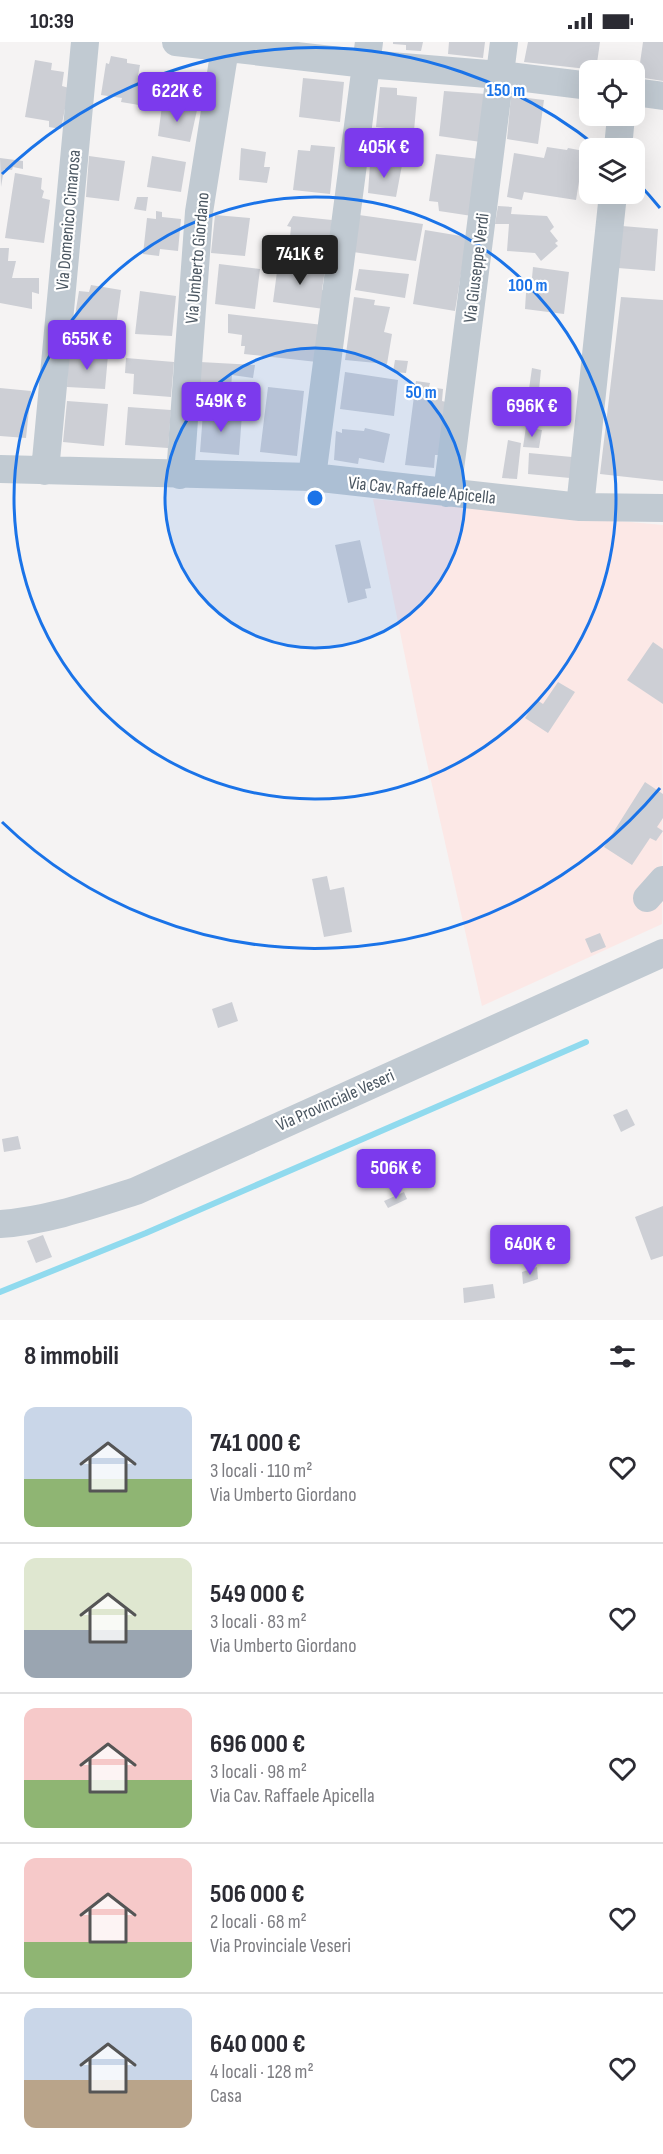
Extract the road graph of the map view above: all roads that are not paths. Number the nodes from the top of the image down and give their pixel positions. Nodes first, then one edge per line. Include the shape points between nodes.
1 (85, 42) edge
2 (176, 42) edge
3 (504, 42) edge
4 (225, 45) edge
5 (368, 53) edge
6 (500, 75) junction
7 (579, 85) edge
8 (645, 94) edge
9 (663, 96) edge
10 (612, 204) edge
11 (0, 469) edge
12 (45, 471) junction
13 (180, 474) junction
14 (312, 477) junction
15 (447, 493) junction
16 (580, 507) junction
17 (663, 508) edge
18 (663, 953) edge
19 (0, 1224) edge

1 - 12 street, Via Domenico Cimarosa
2 - 4 street
3 - 6 street, Via Giuseppe Verdi
4 - 5 street
4 - 13 street, Via Umberto Giordano via 199,212
5 - 6 street
5 - 14 street
6 - 7 street
6 - 15 street, Via Giuseppe Verdi
8 - 9 street
10 - 16 street
11 - 12 street, Via Cav. Raffaele Apicella
12 - 13 street, Via Cav. Raffaele Apicella
13 - 14 street, Via Cav. Raffaele Apicella
14 - 15 street, Via Cav. Raffaele Apicella
15 - 16 street, Via Cav. Raffaele Apicella
16 - 17 street, Via Cav. Raffaele Apicella
18 - 19 street, Via Provinciale Veseri via 136,1191 46,1217

